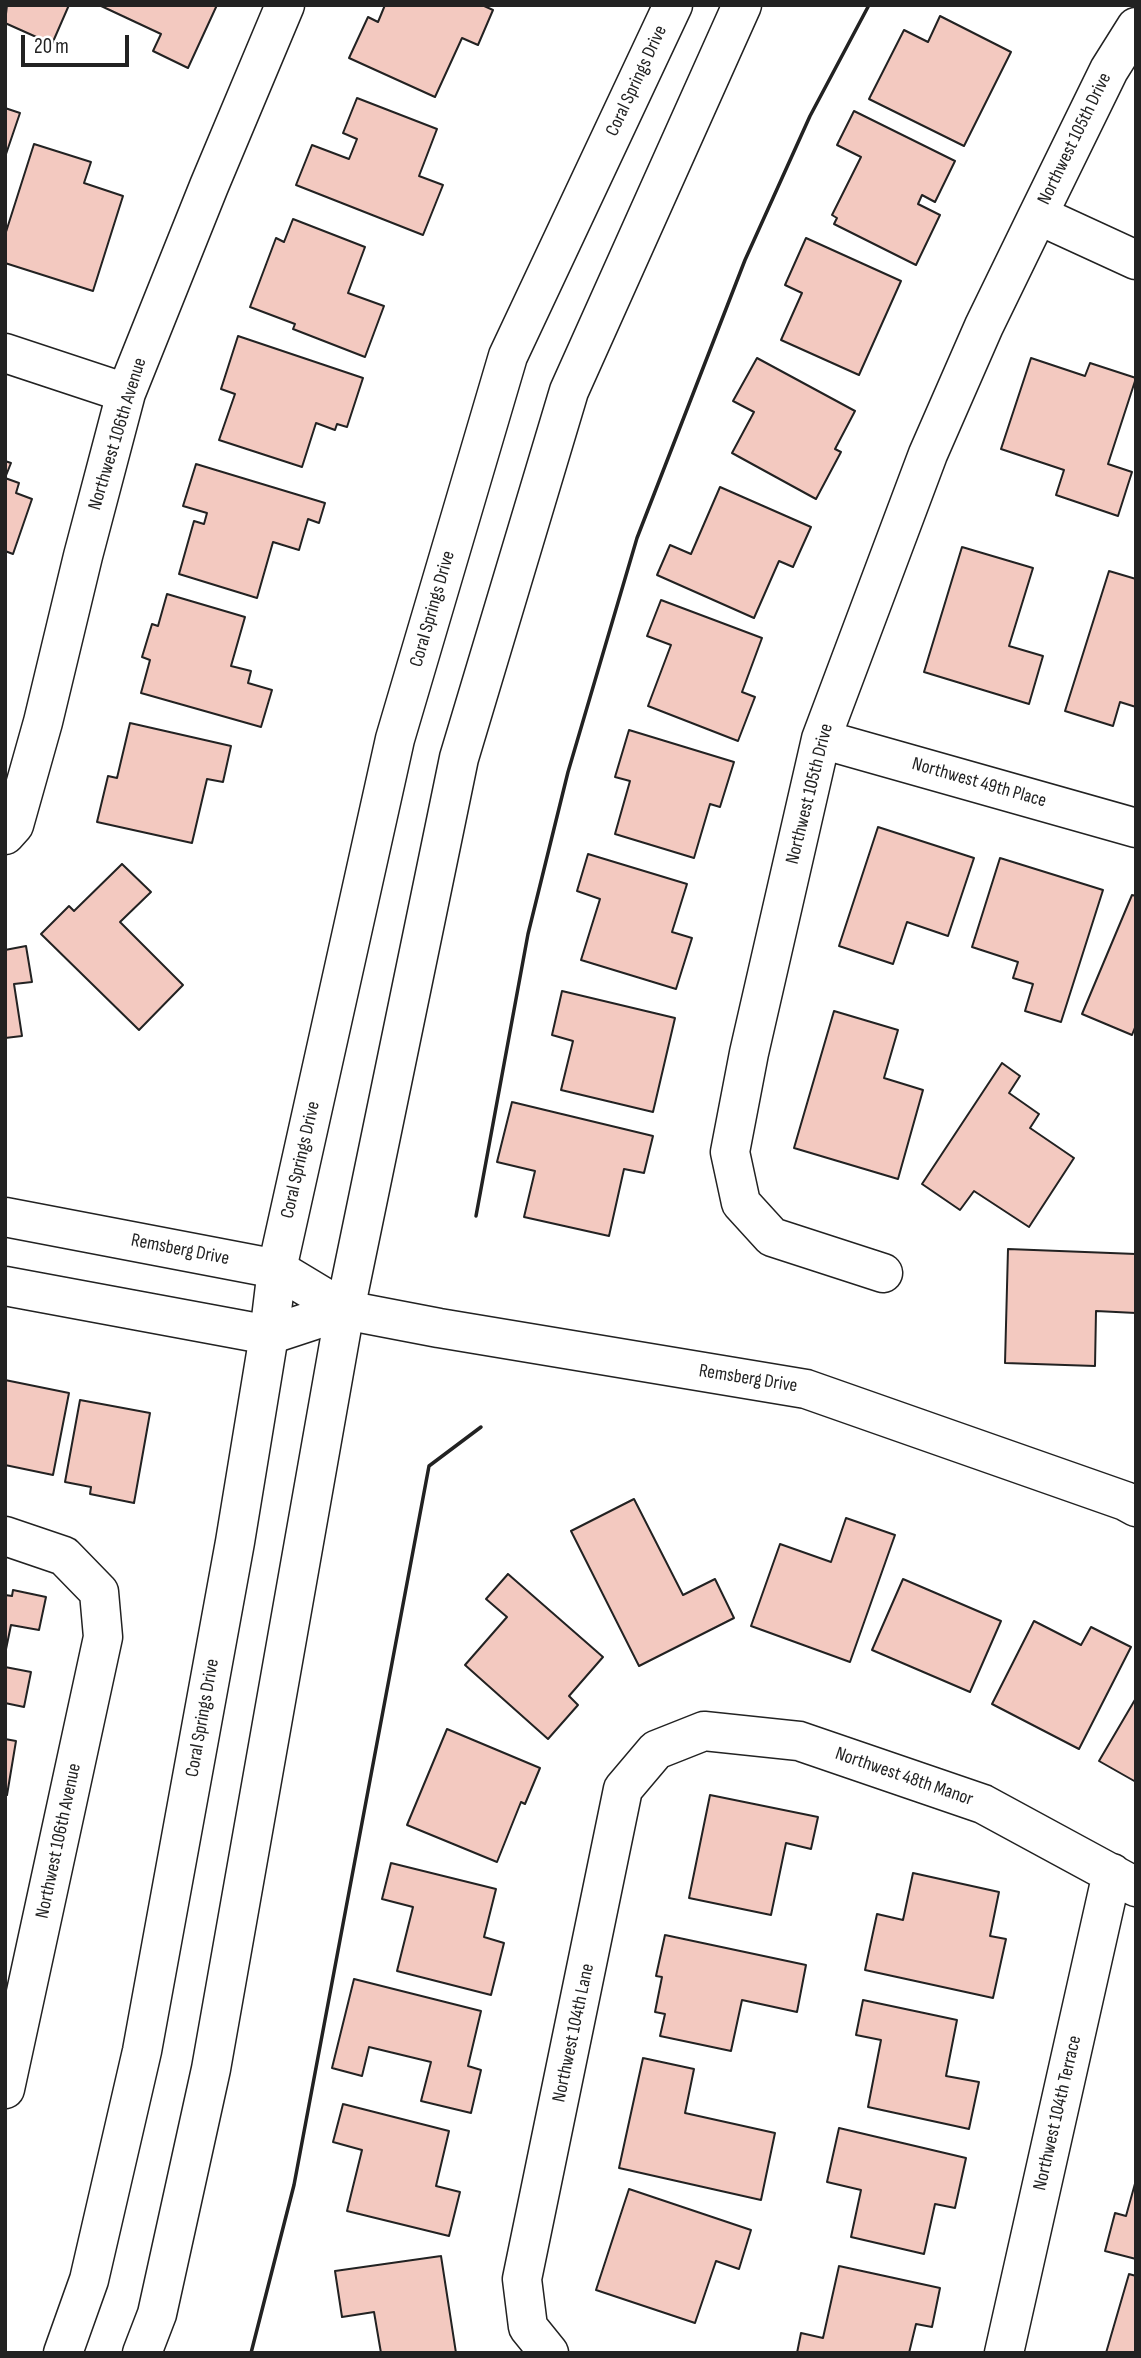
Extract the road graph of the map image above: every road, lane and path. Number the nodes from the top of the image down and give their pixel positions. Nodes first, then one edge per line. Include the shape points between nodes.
1 (285, 5) edge
2 (673, 5) edge
3 (742, 5) edge
4 (1136, 27) edge
5 (1038, 215) junction
6 (1136, 260) edge
7 (5, 353) edge
8 (126, 393) junction
9 (821, 738) junction
10 (1136, 828) edge
11 (5, 835) edge
12 (5, 1217) edge
13 (277, 1269) junction
14 (883, 1273) dead end
15 (5, 1286) edge
16 (345, 1310) junction
17 (269, 1335) junction
18 (1136, 1507) edge
19 (5, 1536) edge
20 (656, 1750) joint
21 (1124, 1880) edge
22 (5, 2089) edge
23 (539, 2340) edge
24 (63, 2353) edge
25 (142, 2353) edge
26 (1004, 2353) edge

1 - 8 street, Northwest 106th Avenue
2 - 13 street, Coral Springs Drive via 508,356 395,739
3 - 16 street via 569,391 458,758
4 - 5 street, Northwest 105th Drive via 1109,70
5 - 6 street, Northwest 105th Drive
5 - 9 street, Northwest 105th Drive via 928,454
7 - 8 street
8 - 11 street, Northwest 106th Avenue via 39,735 14,825
9 - 10 street, Northwest 49th Place
9 - 14 street, Northwest 105th Drive via 730,1152 741,1203 772,1237
12 - 13 street, Remsberg Drive
13 - 16 street, Remsberg Drive
13 - 17 street, Coral Springs Drive
15 - 17 street, Remsberg Drive
16 - 17 street, Remsberg Drive
16 - 18 street, Remsberg Drive via 806,1388
16 - 25 street via 211,2069 157,2314
17 - 24 street, Coral Springs Drive via 142,2051 89,2280
19 - 22 street, Northwest 106th Avenue via 64,1556 99,1592 103,1637
20 - 21 street, Northwest 48th Manor via 704,1731 799,1741 983,1804
20 - 23 street, Northwest 104th Lane via 623,1789 522,2279
21 - 26 street, Northwest 104th Terrace

